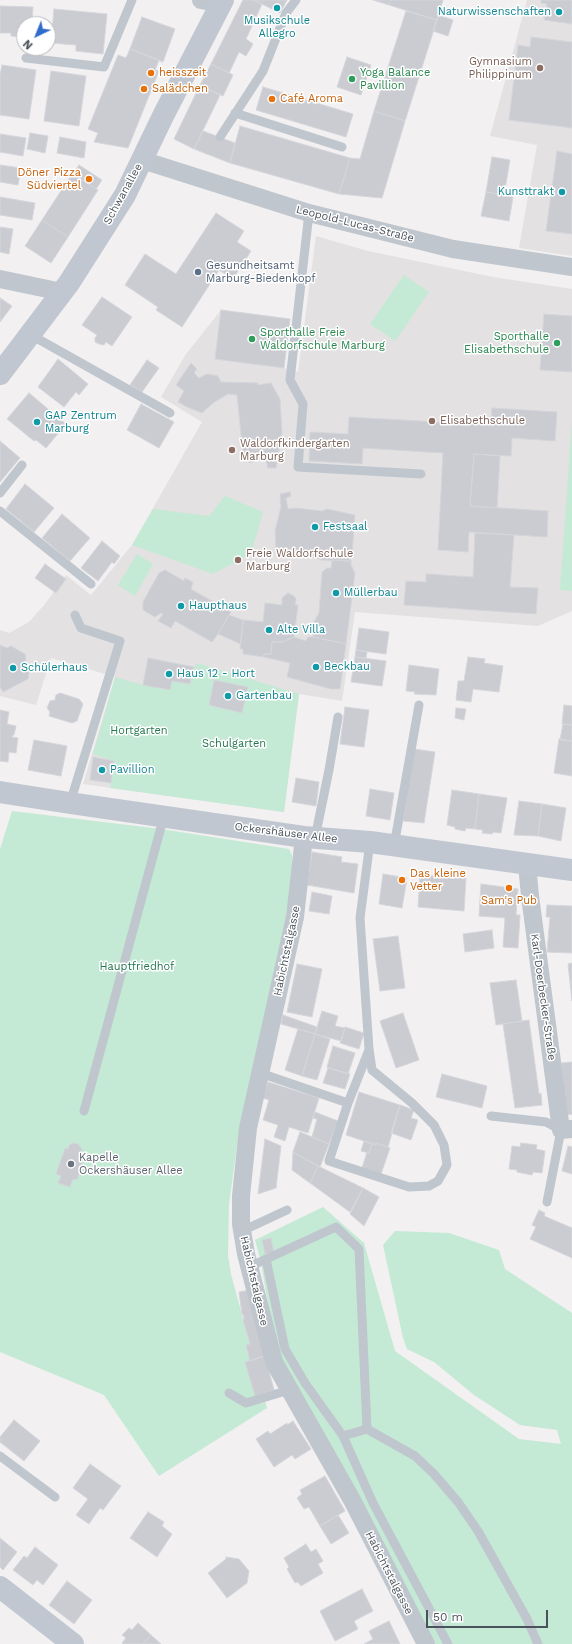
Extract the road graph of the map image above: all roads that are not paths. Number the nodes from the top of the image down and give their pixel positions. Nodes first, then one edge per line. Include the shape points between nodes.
1 (132, 0) edge
2 (296, 0) edge
3 (215, 1) edge
4 (26, 58) dead end
5 (235, 114) junction
6 (220, 137) dead end
7 (342, 147) dead end
8 (142, 160) junction
9 (309, 213) junction
10 (572, 267) edge
11 (0, 278) edge
12 (68, 284) junction
13 (31, 334) junction
14 (0, 374) edge
15 (170, 413) dead end
16 (22, 466) dead end
17 (421, 474) dead end
18 (0, 493) edge
19 (0, 511) edge
20 (91, 584) dead end
21 (75, 615) dead end
22 (419, 705) dead end
23 (338, 717) dead end
24 (0, 792) edge
25 (70, 803) junction
26 (164, 816) junction
27 (309, 837) junction
28 (370, 842) junction
29 (394, 846) junction
30 (527, 864) junction
31 (572, 870) edge
32 (369, 1049) junction
33 (260, 1073) junction
34 (348, 1103) junction
35 (84, 1111) dead end
36 (491, 1116) dead end
37 (566, 1130) edge
38 (547, 1202) dead end
39 (287, 1210) dead end
40 (242, 1231) junction
41 (266, 1259) junction
42 (249, 1267) junction
43 (289, 1390) junction
44 (229, 1393) dead end
45 (367, 1429) junction
46 (343, 1436) junction
47 (0, 1456) edge
48 (55, 1497) dead end
49 (0, 1587) edge
50 (73, 1644) edge
51 (426, 1644) edge
52 (448, 1644) edge
53 (538, 1644) edge

1 - 4 lane via 104,67
2 - 5 lane via 286,13 263,71
3 - 8 street, Schwanallee
5 - 6 lane
5 - 7 lane
8 - 9 street, Leopold-Lucas-Straße
8 - 12 street, Schwanallee via 125,195
9 - 10 street, Leopold-Lucas-Straße via 452,249
9 - 17 lane via 290,380 303,404 298,467
11 - 12 street
12 - 13 street, Schwanallee
13 - 14 street, Schwanallee
13 - 15 lane
16 - 18 lane
19 - 20 lane
21 - 25 lane via 81,628 120,642
22 - 29 lane
23 - 27 lane
24 - 25 street, Ockershäuser Allee
25 - 26 street, Ockershäuser Allee
26 - 27 street, Ockershäuser Allee
26 - 35 lane
27 - 28 street, Ockershäuser Allee
27 - 33 street, Habichtstalgasse via 295,916
28 - 29 street, Ockershäuser Allee
28 - 32 lane via 360,918
29 - 30 street, Ockershäuser Allee
30 - 31 street, Ockershäuser Allee
30 - 37 street, Karl-Doerbecker-Straße
32 - 34 lane
32 - 34 lane via 372,1070 434,1125 444,1145 447,1165 438,1181 429,1186 409,1186 329,1161
33 - 34 lane
33 - 40 street, Habichtstalgasse via 248,1128 241,1196
36 - 37 lane via 546,1122
37 - 38 lane
39 - 40 lane
40 - 42 street, Habichtstalgasse
41 - 42 lane
41 - 45 lane via 336,1227 359,1249
41 - 46 lane via 285,1349 305,1383
42 - 43 street, Habichtstalgasse via 274,1362
43 - 44 lane via 246,1403
43 - 51 street, Habichtstalgasse via 352,1500
45 - 46 lane
45 - 53 lane via 415,1456 458,1502 478,1531 527,1619
46 - 52 lane via 373,1502
47 - 48 lane
49 - 50 street

